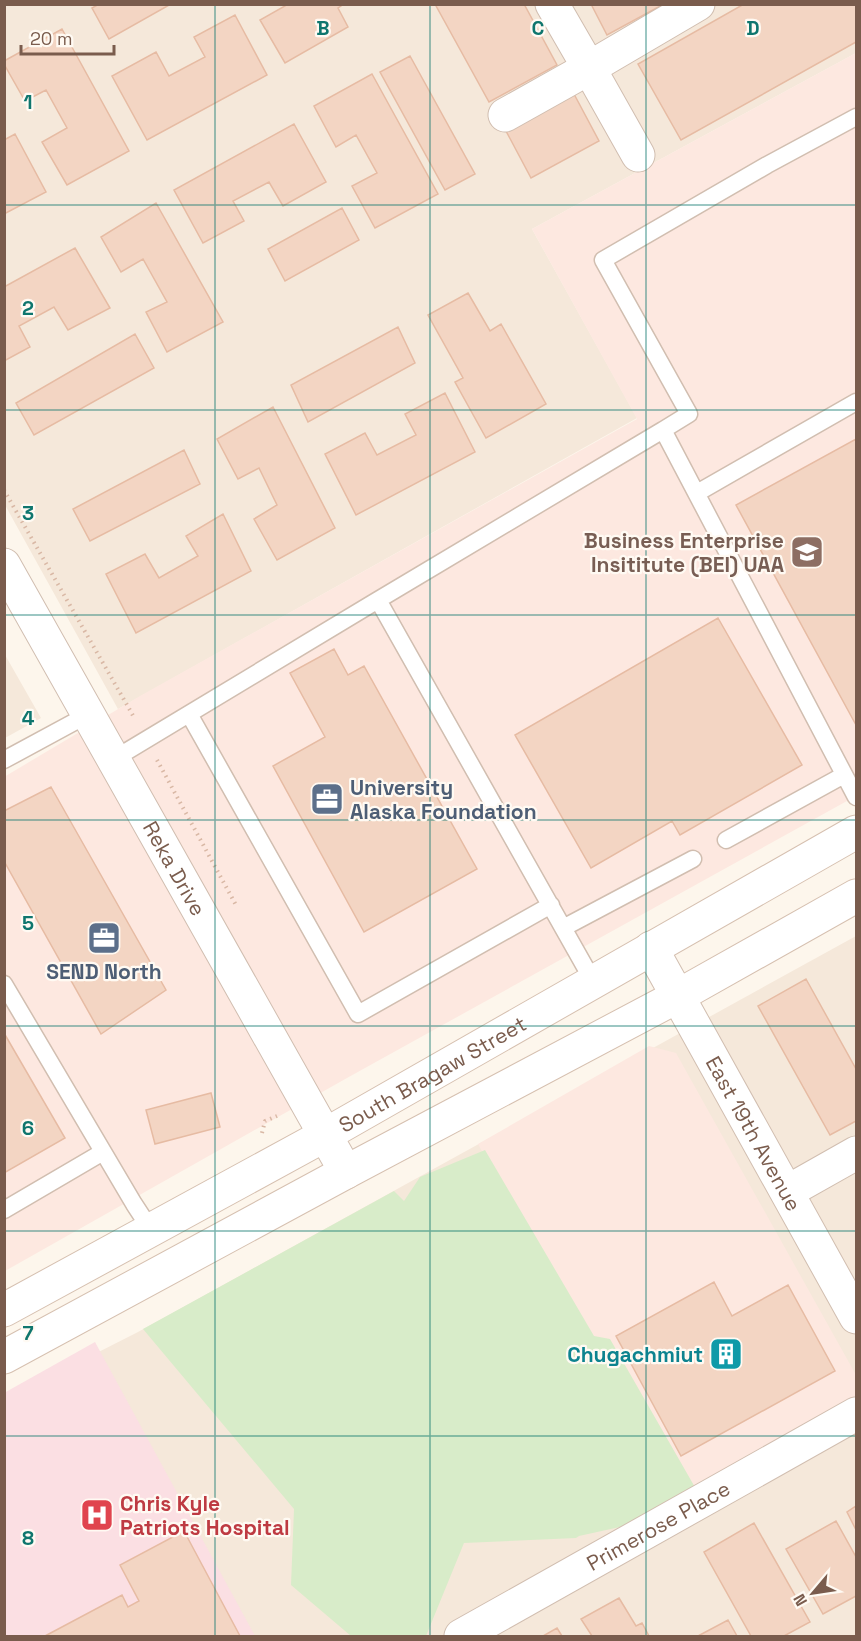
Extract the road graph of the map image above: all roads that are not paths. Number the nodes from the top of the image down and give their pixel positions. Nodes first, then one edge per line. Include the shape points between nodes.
1 (552, 4) edge
2 (698, 4) edge
3 (588, 68) junction
4 (505, 115) dead end
5 (856, 117) edge
6 (638, 155) dead end
7 (856, 402) edge
8 (663, 430) junction
9 (698, 493) junction
10 (4, 565) edge
11 (378, 600) junction
12 (89, 714) junction
13 (189, 714) junction
14 (114, 759) junction
15 (4, 760) edge
16 (844, 775) junction
17 (856, 798) edge
18 (856, 832) edge
19 (726, 840) dead end
20 (693, 859) dead end
21 (856, 896) edge
22 (551, 905) junction
23 (564, 928) junction
24 (651, 948) junction
25 (593, 981) junction
26 (4, 984) edge
27 (678, 996) junction
28 (325, 1135) junction
29 (103, 1152) junction
30 (856, 1153) edge
31 (346, 1172) junction
32 (787, 1192) junction
33 (4, 1210) edge
34 (151, 1230) junction
35 (4, 1310) edge
36 (856, 1317) edge
37 (4, 1357) edge
38 (856, 1414) edge
39 (461, 1636) edge

1 - 3 street
2 - 3 street
3 - 4 street
3 - 6 street
5 - 8 lane via 603,260 689,414
7 - 9 lane
8 - 9 lane
8 - 11 lane
9 - 16 lane
10 - 12 street, Reka Drive
11 - 13 lane
11 - 22 lane
12 - 14 street, Reka Drive
12 - 15 lane
13 - 14 lane
13 - 22 lane via 358,1014
14 - 28 street, Reka Drive
16 - 17 lane
16 - 19 lane
18 - 24 street, South Bragaw Street
20 - 23 lane
21 - 27 street, South Bragaw Street
22 - 23 lane
23 - 25 lane
24 - 25 street, South Bragaw Street
24 - 27 street, East 19th Avenue
25 - 28 street, South Bragaw Street
26 - 29 lane
27 - 31 street, South Bragaw Street
27 - 32 street, East 19th Avenue
28 - 31 street, Reka Drive
28 - 34 street, South Bragaw Street
29 - 33 lane
29 - 34 lane
30 - 32 street
31 - 37 street, South Bragaw Street
32 - 36 street, East 19th Avenue
34 - 35 street, South Bragaw Street
38 - 39 street, Primerose Place

